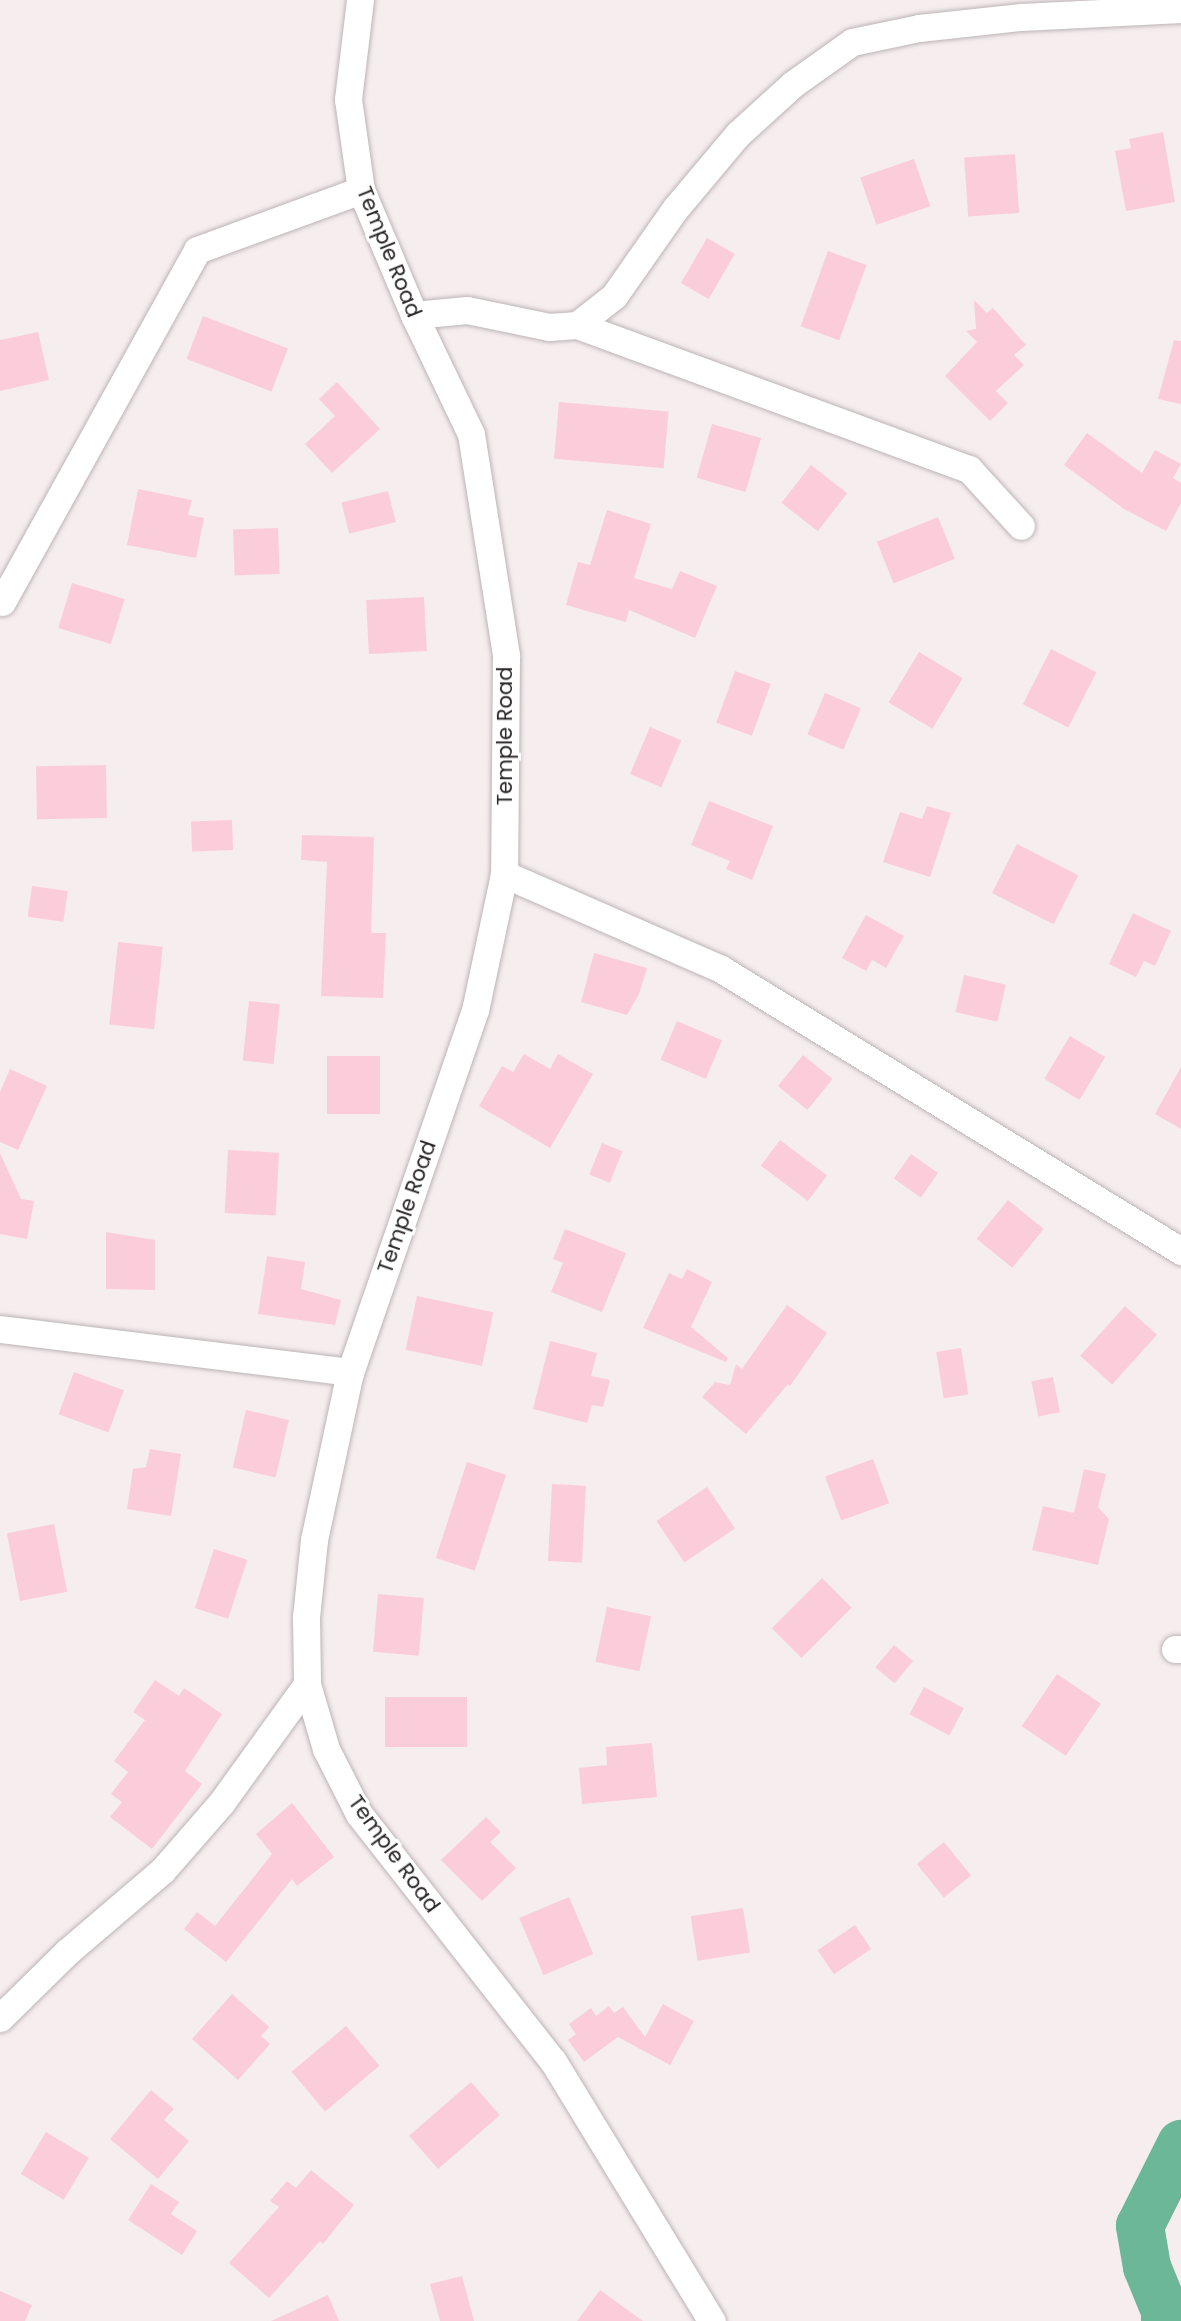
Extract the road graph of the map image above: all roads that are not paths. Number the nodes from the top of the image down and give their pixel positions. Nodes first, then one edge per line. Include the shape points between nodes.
1 (360, 0) edge
2 (1181, 9) edge
3 (361, 190) junction
4 (414, 315) junction
5 (577, 325) junction
6 (1021, 526) dead end
7 (2, 602) dead end
8 (504, 874) junction
9 (1181, 1251) edge
10 (0, 1329) edge
11 (350, 1372) junction
12 (307, 1684) junction
13 (0, 2018) edge
14 (712, 2321) edge

1 - 3 street, Temple Road via 348,99
2 - 5 street via 1021,16 919,28 852,42 793,84 738,134 675,209 614,296
3 - 4 street, Temple Road
3 - 7 street via 197,250
4 - 5 street via 467,310 549,327
4 - 8 street, Temple Road via 471,434 506,656
5 - 6 street via 969,469
8 - 9 street via 721,969
8 - 11 street, Temple Road via 475,1010
10 - 11 street
11 - 12 street, Temple Road via 315,1540 306,1617
12 - 13 street via 222,1802 162,1871 67,1952
12 - 14 street, Temple Road via 326,1749 359,1814 553,2061

